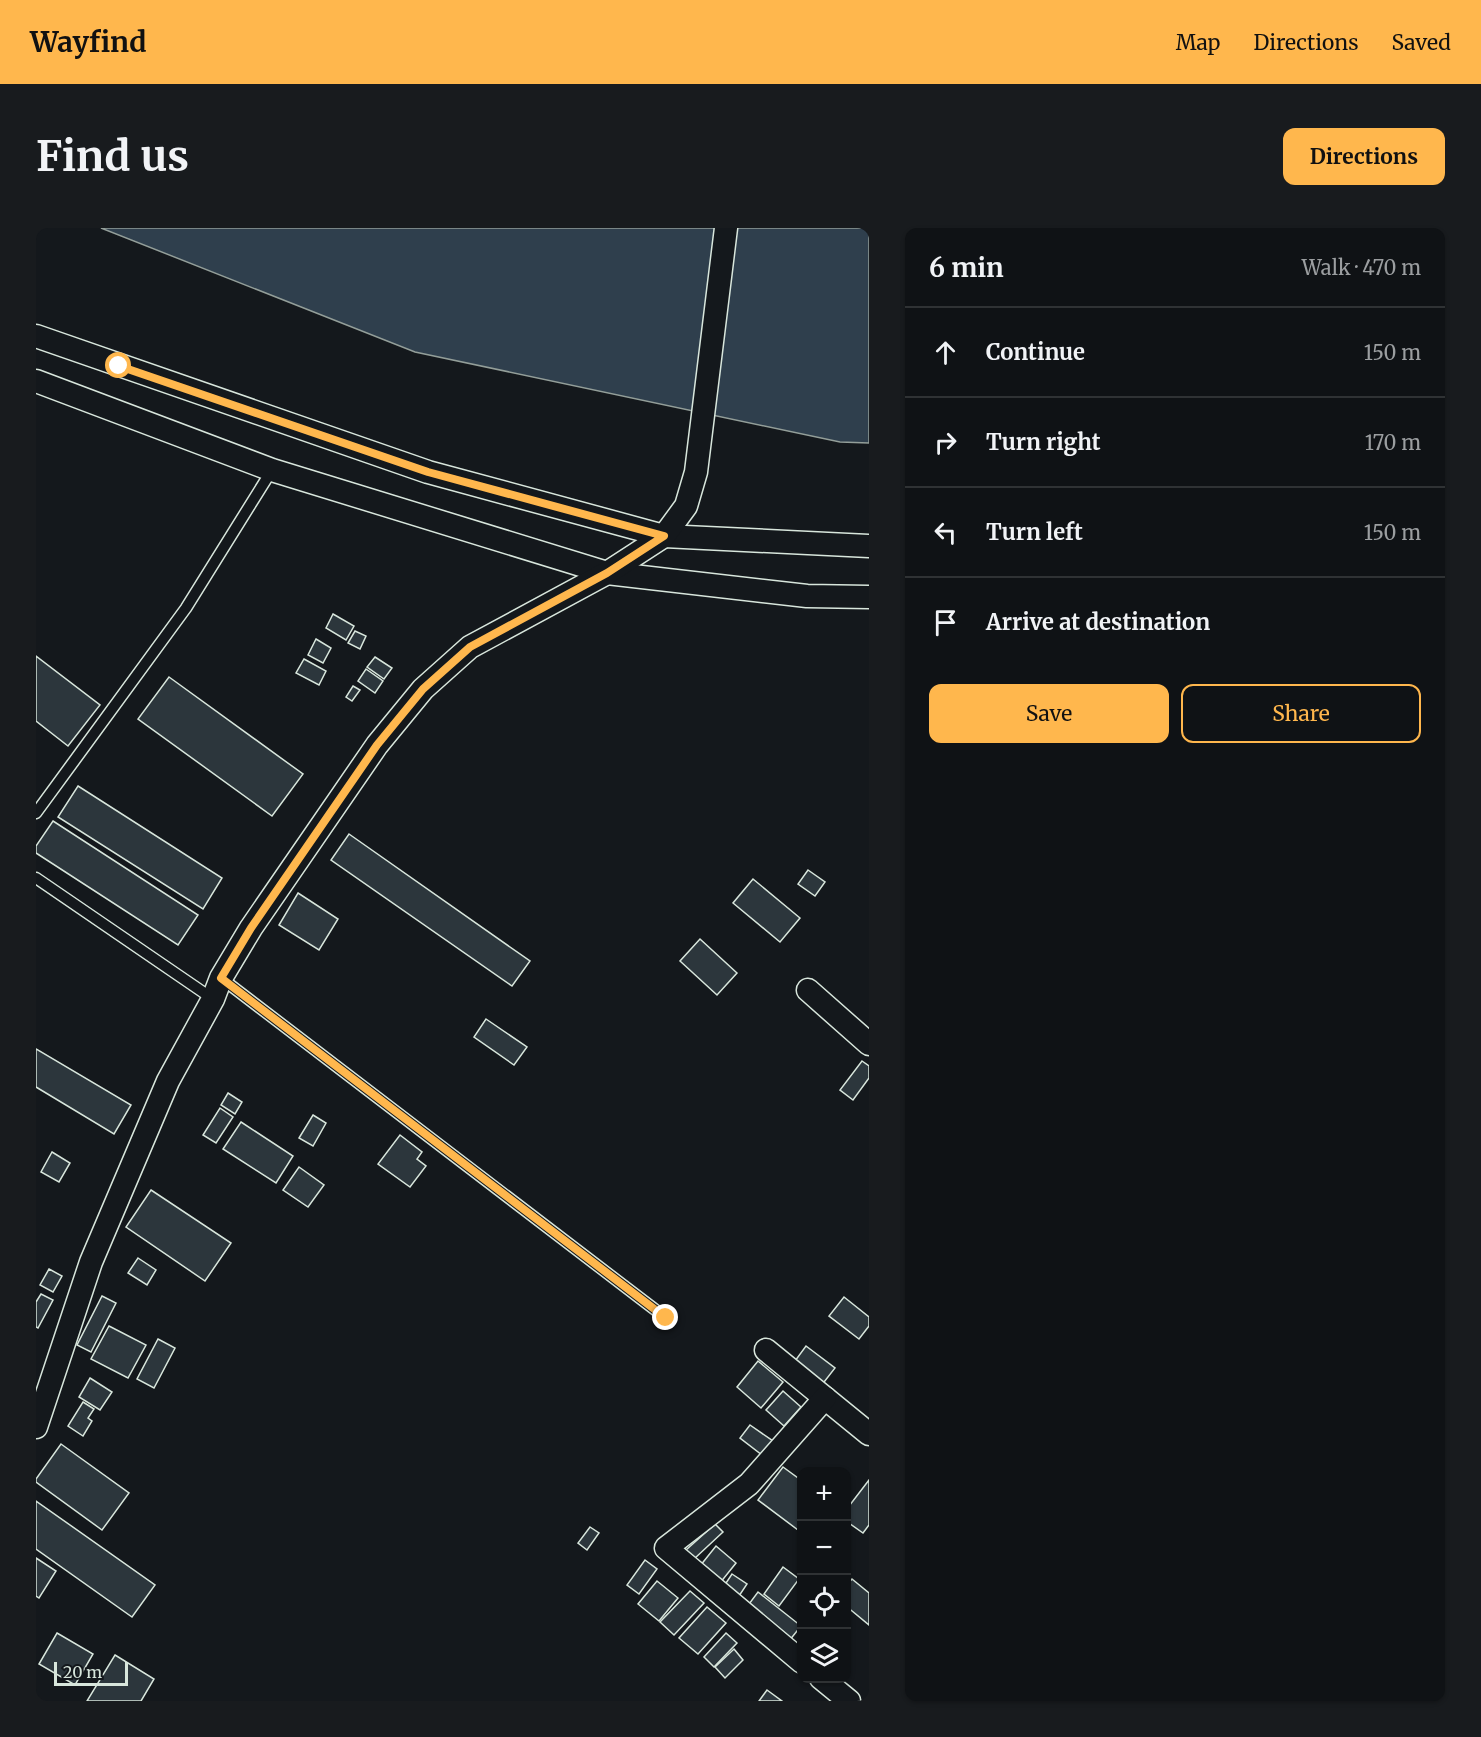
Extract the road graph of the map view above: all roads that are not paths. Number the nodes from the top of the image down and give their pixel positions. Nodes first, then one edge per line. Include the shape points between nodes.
1 (726, 228) edge
2 (36, 336) edge
3 (36, 381) edge
4 (272, 470) junction
5 (664, 536) junction
6 (869, 546) edge
7 (607, 573) junction
8 (869, 597) edge
9 (36, 813) edge
10 (36, 878) edge
11 (217, 988) junction
12 (808, 990) dead end
13 (869, 1044) edge
14 (666, 1318) dead end
15 (766, 1350) dead end
16 (825, 1398) junction
17 (36, 1427) edge
18 (869, 1434) edge
19 (797, 1659) edge
20 (827, 1683) edge
21 (849, 1701) edge

1 - 5 street via 696,472 686,506
2 - 5 street via 428,472
3 - 4 street
4 - 7 street
4 - 9 lane via 186,608
5 - 6 street
5 - 7 street
7 - 8 street via 807,596
7 - 11 street via 470,647 423,689 377,745 251,928
10 - 11 lane
11 - 14 lane
11 - 17 street via 168,1081 119,1194 91,1262
12 - 13 street
15 - 16 street
16 - 18 street
16 - 19 street via 749,1484 666,1548
20 - 21 street

